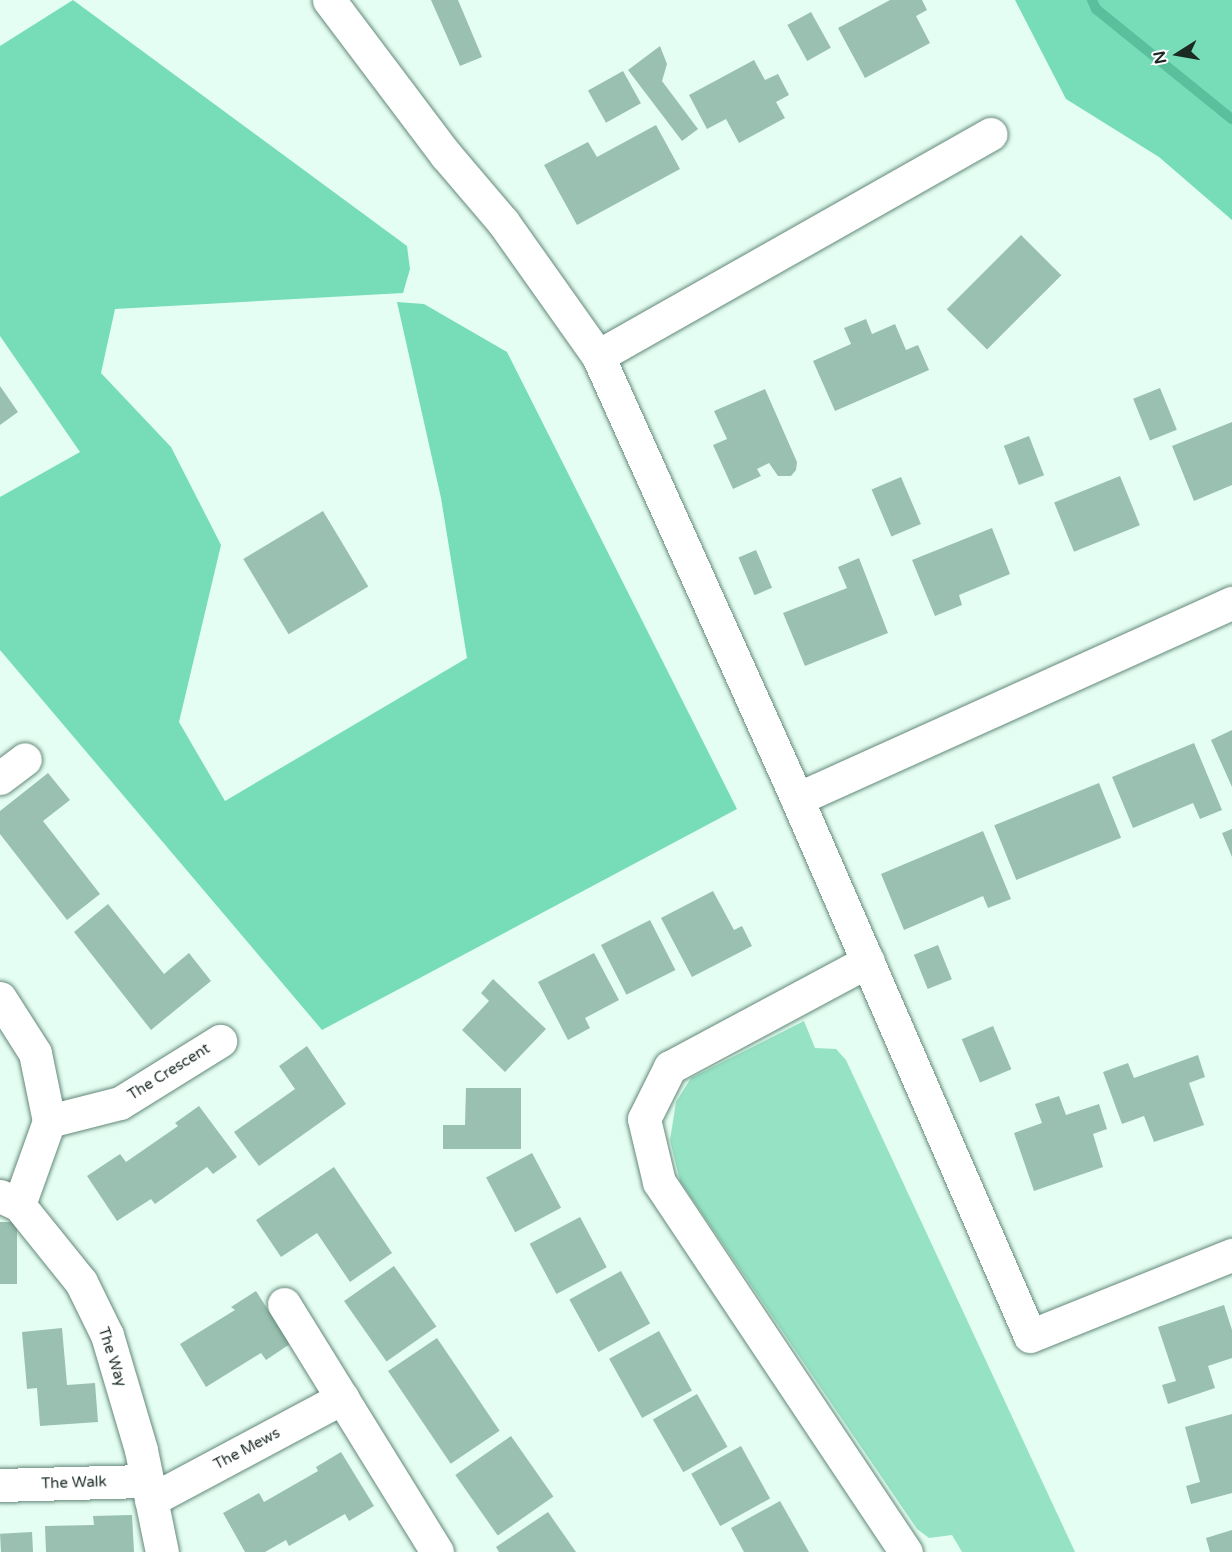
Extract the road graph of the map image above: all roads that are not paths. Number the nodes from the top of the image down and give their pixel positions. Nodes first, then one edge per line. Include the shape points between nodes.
1 (329, 0) edge
2 (991, 134) dead end
3 (598, 356) junction
4 (1232, 603) edge
5 (797, 799) junction
6 (868, 962) junction
7 (0, 998) edge
8 (220, 1041) dead end
9 (49, 1121) junction
10 (10, 1201) edge
11 (1232, 1255) edge
12 (284, 1304) dead end
13 (342, 1398) junction
14 (0, 1485) edge
15 (149, 1490) junction
16 (162, 1552) edge
17 (437, 1552) edge
18 (906, 1552) edge

1 - 3 street via 446,155 503,222
2 - 3 street
3 - 5 street
4 - 5 street
5 - 6 street
6 - 11 street via 1030,1336
6 - 18 street via 670,1068 644,1119 659,1182
7 - 9 street via 35,1053
8 - 9 street, The Crescent via 120,1103
9 - 10 street
10 - 15 street, The Way via 81,1282 107,1335
12 - 13 street
13 - 15 street, The Mews
13 - 17 street
14 - 15 street, The Walk
15 - 16 street, The Way

